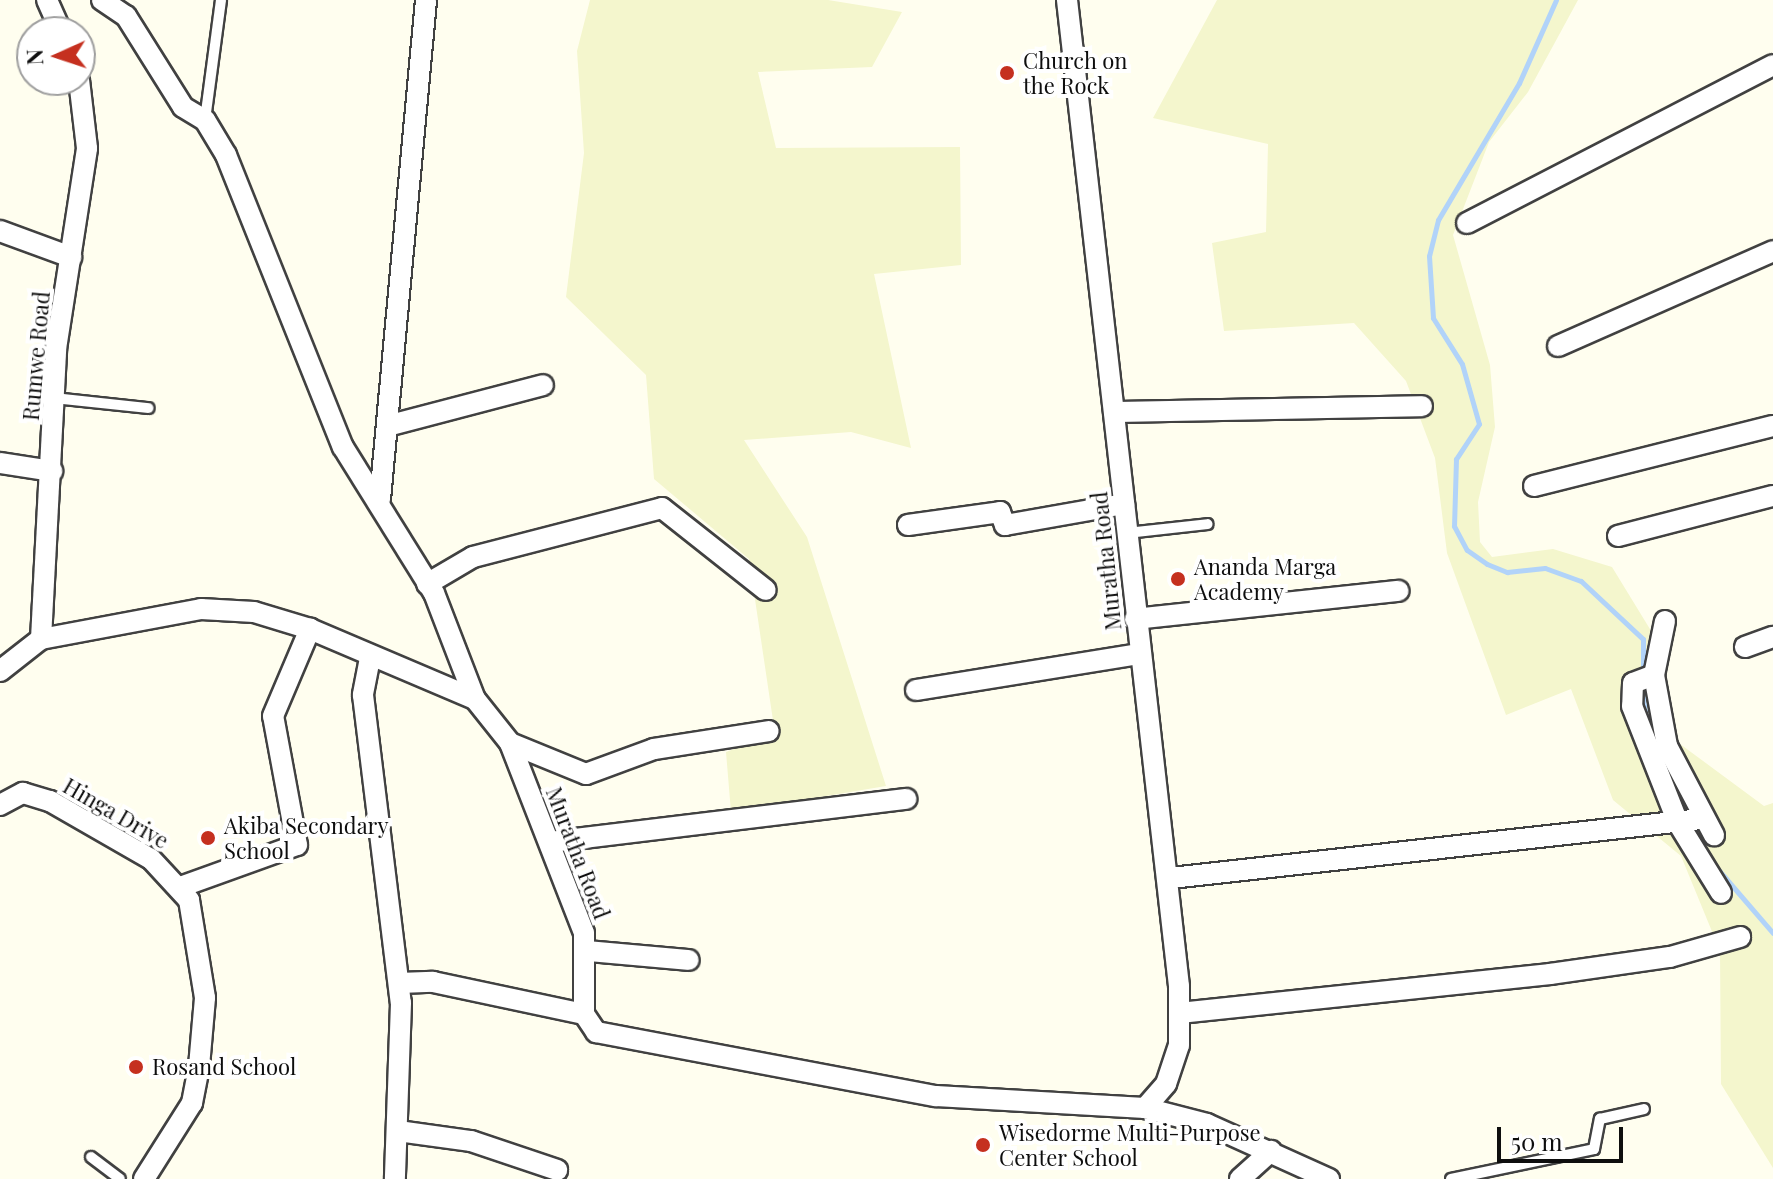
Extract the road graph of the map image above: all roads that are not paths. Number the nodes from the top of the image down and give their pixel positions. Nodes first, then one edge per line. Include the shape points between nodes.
1 (102, 0) edge
2 (221, 0) edge
3 (426, 0) edge
4 (1067, 0) edge
5 (128, 8) edge
6 (1773, 65) edge
7 (81, 96) edge
8 (205, 120) junction
9 (1467, 223) dead end
10 (0, 231) edge
11 (1773, 251) edge
12 (71, 257) junction
13 (1558, 346) dead end
14 (543, 385) dead end
15 (54, 398) junction
16 (1422, 406) dead end
17 (148, 408) dead end
18 (1114, 412) junction
19 (391, 425) junction
20 (1773, 426) edge
21 (0, 463) edge
22 (52, 471) junction
23 (1534, 486) dead end
24 (1773, 496) edge
25 (380, 499) junction
26 (1124, 504) junction
27 (1208, 524) dead end
28 (908, 525) dead end
29 (1127, 533) junction
30 (1618, 536) dead end
31 (427, 584) junction
32 (766, 590) dead end
33 (1399, 591) dead end
34 (1135, 619) junction
35 (1665, 621) dead end
36 (310, 629) junction
37 (1773, 637) edge
38 (41, 639) junction
39 (1745, 647) dead end
40 (1139, 654) junction
41 (370, 658) junction
42 (0, 671) edge
43 (1654, 675) junction
44 (916, 690) dead end
45 (475, 699) junction
46 (769, 731) dead end
47 (510, 743) junction
48 (906, 799) dead end
49 (0, 805) edge
50 (1694, 825) junction
51 (550, 842) junction
52 (1171, 878) junction
53 (183, 886) junction
54 (1721, 893) dead end
55 (1740, 937) dead end
56 (588, 951) junction
57 (689, 960) dead end
58 (399, 983) junction
59 (1180, 1013) junction
60 (584, 1014) junction
61 (1145, 1108) junction
62 (1644, 1109) dead end
63 (398, 1131) junction
64 (1271, 1151) junction
65 (91, 1157) dead end
66 (557, 1170) dead end
67 (120, 1179) edge
68 (144, 1179) edge
69 (395, 1179) edge
70 (1240, 1179) edge
71 (1329, 1179) edge
72 (1451, 1179) edge

1 - 5 street
2 - 8 lane
3 - 19 street
4 - 18 street, Muratha Road
5 - 8 street via 183,107
6 - 9 street
7 - 12 street, Rumwe Road via 87,148
8 - 25 street via 252,206 275,287 343,447
10 - 12 street
11 - 13 street
12 - 15 street, Rumwe Road
14 - 19 street
15 - 17 lane
15 - 22 street, Rumwe Road
16 - 18 street
18 - 26 street, Muratha Road
19 - 25 street
20 - 23 street
21 - 22 street
22 - 38 street, Rumwe Road
24 - 30 street
25 - 31 street
26 - 28 street via 1005,525 1000,512
26 - 29 street, Muratha Road
27 - 29 lane
29 - 34 street, Muratha Road
31 - 32 street via 473,557 662,508
31 - 45 street
33 - 34 street
34 - 40 street, Muratha Road
35 - 43 street
36 - 38 street via 254,612 201,609
36 - 41 street
36 - 53 street via 273,716 297,845
37 - 39 street
38 - 42 street
40 - 44 street
40 - 52 street, Muratha Road
41 - 45 street
41 - 58 street via 363,695
43 - 50 street via 1667,746
43 - 50 street via 1633,683 1648,756
45 - 47 street, Muratha Road
46 - 47 street via 654,749 586,774
47 - 51 street, Muratha Road
48 - 51 street
49 - 53 street, Hinga Drive via 23,793 50,801 116,835
50 - 52 street
50 - 54 street
51 - 56 street, Muratha Road
52 - 59 street, Muratha Road
53 - 68 street via 203,977 199,1067 192,1103
55 - 59 street via 1670,957 1550,974
56 - 57 street
56 - 60 street, Muratha Road
58 - 60 street via 433,982
58 - 63 street
59 - 61 street, Muratha Road via 1166,1084
60 - 61 street via 596,1032 619,1041 758,1067 936,1096
61 - 64 street
62 - 72 lane via 1600,1119 1594,1149
63 - 66 street via 471,1141
63 - 69 street
64 - 70 street
64 - 71 street
65 - 67 lane

